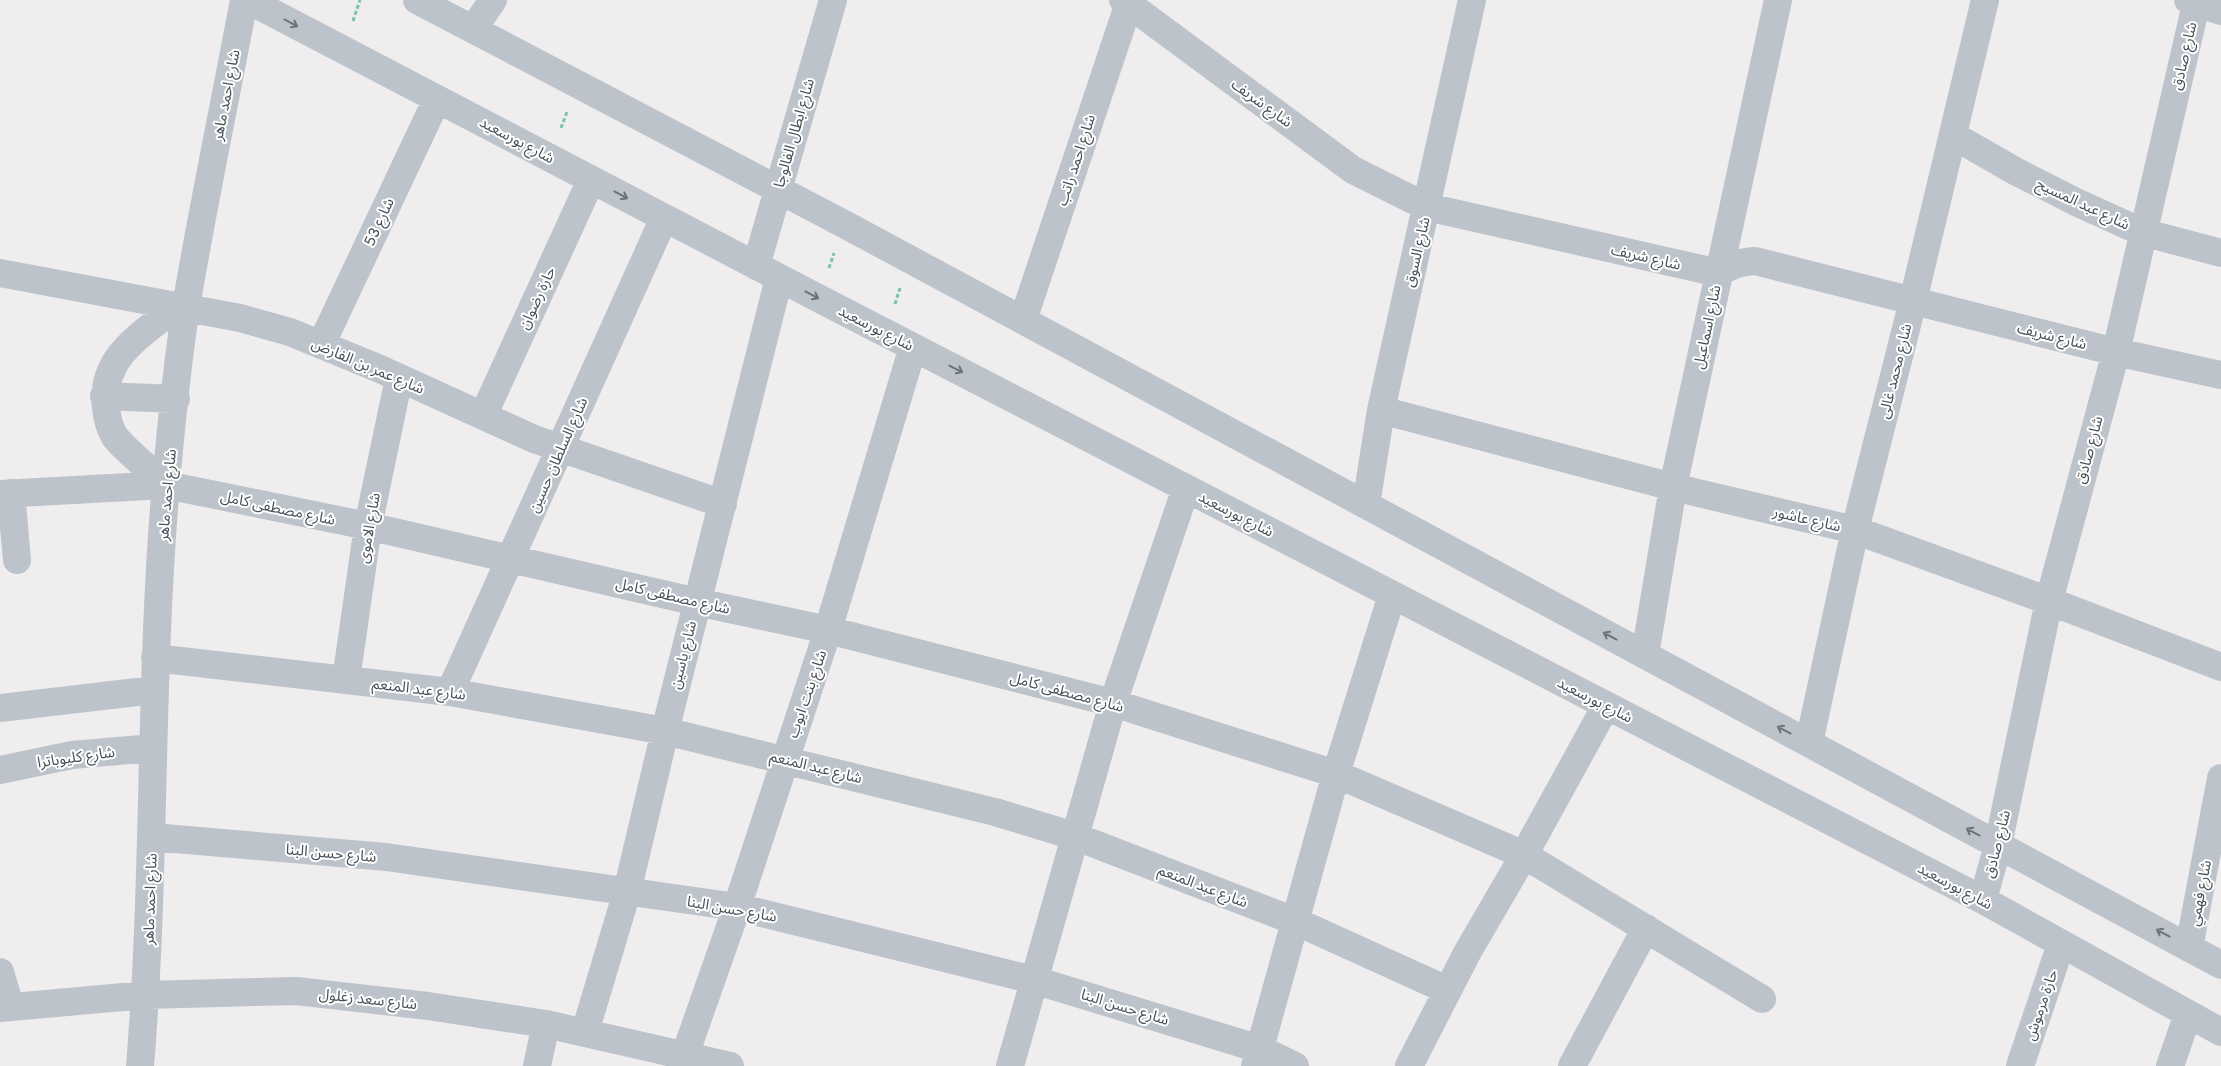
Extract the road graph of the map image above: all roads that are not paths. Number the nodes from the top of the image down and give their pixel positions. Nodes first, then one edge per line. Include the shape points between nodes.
1 (244, 0) edge
2 (248, 0) edge
3 (417, 0) edge
4 (493, 0) edge
5 (833, 0) edge
6 (1472, 0) edge
7 (1778, 0) edge
8 (1985, 0) edge
9 (1127, 1) edge
10 (2201, 4) edge
11 (474, 29) junction
12 (437, 99) junction
13 (1954, 136) junction
14 (591, 180) junction
15 (778, 188) junction
16 (1428, 207) junction
17 (664, 218) junction
18 (2142, 232) junction
19 (2221, 252) edge
20 (768, 272) junction
21 (0, 273) edge
22 (1719, 273) junction
23 (1913, 301) junction
24 (181, 308) junction
25 (1023, 320) junction
26 (322, 345) junction
27 (913, 347) junction
28 (2116, 352) junction
29 (2221, 375) edge
30 (399, 378) junction
31 (104, 396) junction
32 (176, 399) junction
33 (1381, 410) junction
34 (483, 416) junction
35 (561, 448) junction
36 (166, 485) junction
37 (1673, 487) junction
38 (1186, 488) junction
39 (6, 493) edge
40 (723, 504) junction
41 (1366, 505) junction
42 (368, 526) junction
43 (1855, 530) junction
44 (511, 558) junction
45 (17, 560) dead end
46 (1392, 595) junction
47 (2049, 600) junction
48 (697, 602) junction
49 (828, 630) junction
50 (1645, 655) junction
51 (155, 658) junction
52 (2221, 667) edge
53 (346, 680) junction
54 (154, 690) junction
55 (450, 692) junction
56 (1113, 703) junction
57 (1606, 706) junction
58 (0, 708) edge
59 (664, 731) junction
60 (1809, 743) junction
61 (153, 748) junction
62 (785, 760) junction
63 (0, 770) edge
64 (1336, 774) junction
65 (2221, 779) edge
66 (1074, 836) junction
67 (152, 837) junction
68 (1998, 845) junction
69 (1524, 854) junction
70 (627, 892) junction
71 (1983, 900) junction
72 (737, 907) junction
73 (1294, 921) junction
74 (1646, 928) junction
75 (2061, 944) junction
76 (2189, 948) junction
77 (2221, 965) edge
78 (0, 972) edge
79 (1034, 980) junction
80 (1448, 990) junction
81 (146, 995) junction
82 (1762, 999) dead end
83 (5, 1007) edge
84 (2188, 1014) junction
85 (546, 1024) junction
86 (585, 1032) junction
87 (2221, 1032) edge
88 (1258, 1057) edge
89 (684, 1061) edge
90 (140, 1066) edge
91 (537, 1066) edge
92 (730, 1066) edge
93 (1010, 1066) edge
94 (1295, 1066) edge
95 (1408, 1066) edge
96 (1572, 1066) edge
97 (2020, 1066) edge
98 (2170, 1066) edge

1 - 24 street, شارع احمد ماهر
2 -> 12 street, شارع بورسعيد
3 - 11 street
4 - 11 street
5 - 15 street, شارع ابطال الفالوجا
6 - 16 street, شارع السوق
7 - 22 street, شارع اسماعيل
8 - 13 street, شارع محمد غالى
9 - 16 street, شارع شريف via 1353,170
9 - 25 street, شارع احمد راتب
10 - 18 street, شارع صادق
11 - 15 street
12 - 14 street, شارع بورسعيد
12 - 26 street, شارع 53
13 - 18 street, شارع عبد المسيح via 2078,204
13 - 23 street, شارع محمد غالى
14 -> 17 street, شارع بورسعيد
14 - 34 street, حارة رضوان
15 - 20 street, شارع ابطال الفالوجا
15 - 25 street
16 - 22 street, شارع شريف
16 - 33 street, شارع السوق
17 - 20 street, شارع بورسعيد
17 - 35 street, شارع السلطان حسين
18 - 19 street, شارع عبد المسيح
18 - 28 street, شارع صادق
20 -> 27 street, شارع بورسعيد
20 - 40 street, شارع ياسين
21 - 24 street, شارع عمر بن الفارض
22 - 23 street, شارع شريف via 1730,266 1755,261
22 - 37 street, شارع اسماعيل
23 - 28 street, شارع شريف
23 - 43 street, شارع محمد غالى
24 - 26 street, شارع عمر بن الفارض via 240,318
24 - 31 street via 118,355 108,375
24 - 32 street, شارع احمد ماهر
25 - 41 street
26 - 30 street, شارع عمر بن الفارض
27 -> 38 street, شارع بورسعيد
27 - 49 street, شارع بنت ايوب
28 - 29 street, شارع شريف
28 - 47 street, شارع صادق
30 - 34 street, شارع عمر بن الفارض
30 - 42 street, شارع الاموى
31 - 32 street
31 - 36 street via 107,417 115,436
32 - 36 street, شارع احمد ماهر
33 - 37 street, شارع عاشور
33 - 41 street, شارع السوق
34 - 35 street, شارع عمر بن الفارض
35 - 40 street, شارع عمر بن الفارض
35 - 44 street, شارع السلطان حسين
36 - 39 street, شارع مصطفى كامل
36 - 42 street, شارع مصطفى كامل
36 - 51 street, شارع احمد ماهر
37 - 43 street, شارع عاشور
37 - 50 street, شارع اسماعيل
38 - 46 street, شارع بورسعيد
38 - 56 street
39 - 45 street
40 - 48 street, شارع ياسين
50 -> 41 street
42 - 44 street, شارع مصطفى كامل
42 - 53 street, شارع الاموى
43 - 47 street, شارع عاشور
43 - 60 street, شارع محمد غالى
44 - 48 street, شارع مصطفى كامل
44 - 55 street, شارع السلطان حسين
46 - 57 street, شارع بورسعيد
46 - 64 street
47 - 52 street, شارع عاشور
47 - 68 street, شارع صادق
48 - 49 street, شارع مصطفى كامل
48 - 59 street, شارع ياسين
49 - 56 street, شارع مصطفى كامل
49 - 62 street, شارع بنت ايوب
60 -> 50 street
51 - 53 street, شارع عبد المنعم
51 - 54 street, شارع احمد ماهر
53 - 55 street, شارع عبد المنعم
54 - 58 street
54 - 61 street, شارع احمد ماهر
55 - 59 street, شارع عبد المنعم
56 - 64 street, شارع مصطفى كامل
56 - 66 street
57 - 69 street
57 - 71 street, شارع بورسعيد
59 - 62 street, شارع عبد المنعم
59 - 70 street, شارع ياسين
68 -> 60 street
61 - 63 street, شارع كليوباترا via 72,755
61 - 67 street, شارع احمد ماهر
62 - 66 street, شارع عبد المنعم via 995,812
62 - 72 street, شارع بنت ايوب
64 - 69 street, شارع مصطفى كامل
64 - 73 street
65 - 76 street, شارع فهمي
66 - 73 street, شارع عبد المنعم
66 - 79 street
67 - 70 street, شارع حسن البنا via 386,857
67 - 81 street, شارع احمد ماهر
68 - 71 street, شارع صادق
76 -> 68 street
69 - 74 street, شارع مصطفى كامل
69 - 80 street
70 - 72 street, شارع حسن البنا
70 - 86 street, شارع ياسين
71 - 75 street, شارع بورسعيد
72 - 79 street, شارع حسن البنا
72 - 89 street, شارع بنت ايوب
73 - 80 street, شارع عبد المنعم
73 - 88 street
74 - 82 street, شارع مصطفى كامل
74 - 96 street
75 - 84 street, شارع بورسعيد
75 - 97 street, حارة مرموش
76 - 77 street
78 - 83 street
79 - 88 street, شارع حسن البنا
79 - 93 street
80 - 95 street
81 - 83 street, شارع سعد زغلول
81 - 85 street, شارع سعد زغلول via 296,991
81 - 90 street, شارع احمد ماهر
84 - 87 street, شارع بورسعيد
84 - 98 street
85 - 86 street, شارع سعد زغلول
85 - 91 street
86 - 89 street, شارع سعد زغلول
88 - 94 street, شارع حسن البنا
89 - 92 street, شارع سعد زغلول

